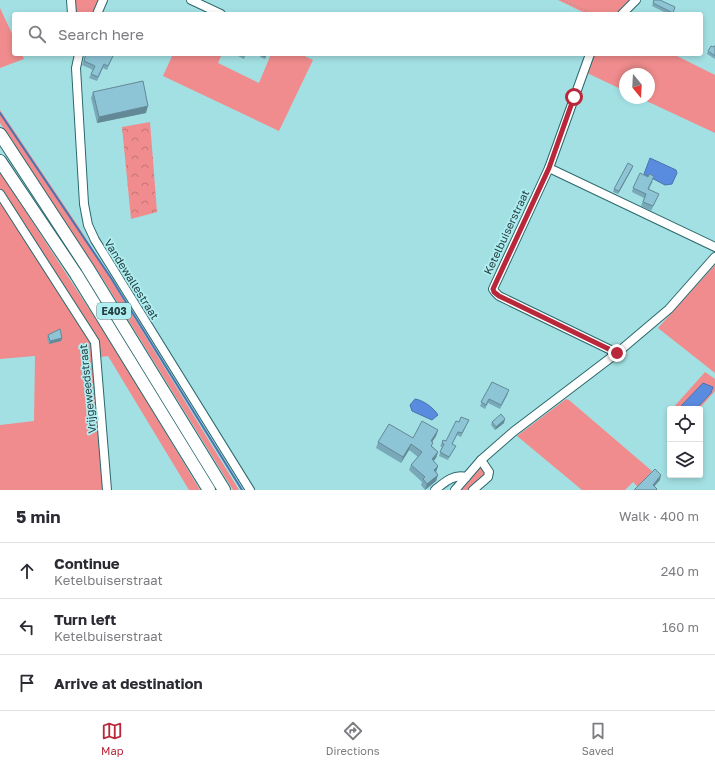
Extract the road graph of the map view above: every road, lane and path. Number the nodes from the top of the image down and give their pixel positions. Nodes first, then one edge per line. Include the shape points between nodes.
1 (71, 0) edge
2 (103, 0) edge
3 (191, 0) edge
4 (563, 0) edge
5 (636, 0) edge
6 (72, 12) edge
7 (98, 12) edge
8 (217, 12) edge
9 (588, 12) edge
10 (624, 12) edge
11 (79, 56) edge
12 (589, 56) edge
13 (0, 134) edge
14 (0, 161) edge
15 (549, 168) junction
16 (0, 194) edge
17 (715, 247) edge
18 (715, 257) edge
19 (617, 353) junction
20 (481, 460) junction
21 (466, 477) junction
22 (107, 490) edge
23 (209, 490) edge
24 (224, 490) edge
25 (250, 490) edge
26 (435, 490) edge
27 (455, 490) edge
28 (473, 490) edge

1 - 6 street
2 - 7 street
3 - 8 street
4 - 9 path
5 - 10 street
11 - 25 street, Vandewallestraat via 77,75 84,204 88,225
12 - 15 street, Ketelbuiserstraat
13 - 24 highway, E403 via 87,267
14 - 23 highway, E403 via 76,274
15 - 17 street
15 - 19 street, Ketelbuiserstraat via 494,284 494,291 499,296
16 - 22 street, Vrijgeweedstraat via 95,342
18 - 19 street via 669,309
19 - 20 street via 513,432
20 - 21 street
20 - 28 street via 489,472 488,478
21 - 26 street via 458,475
21 - 27 street

